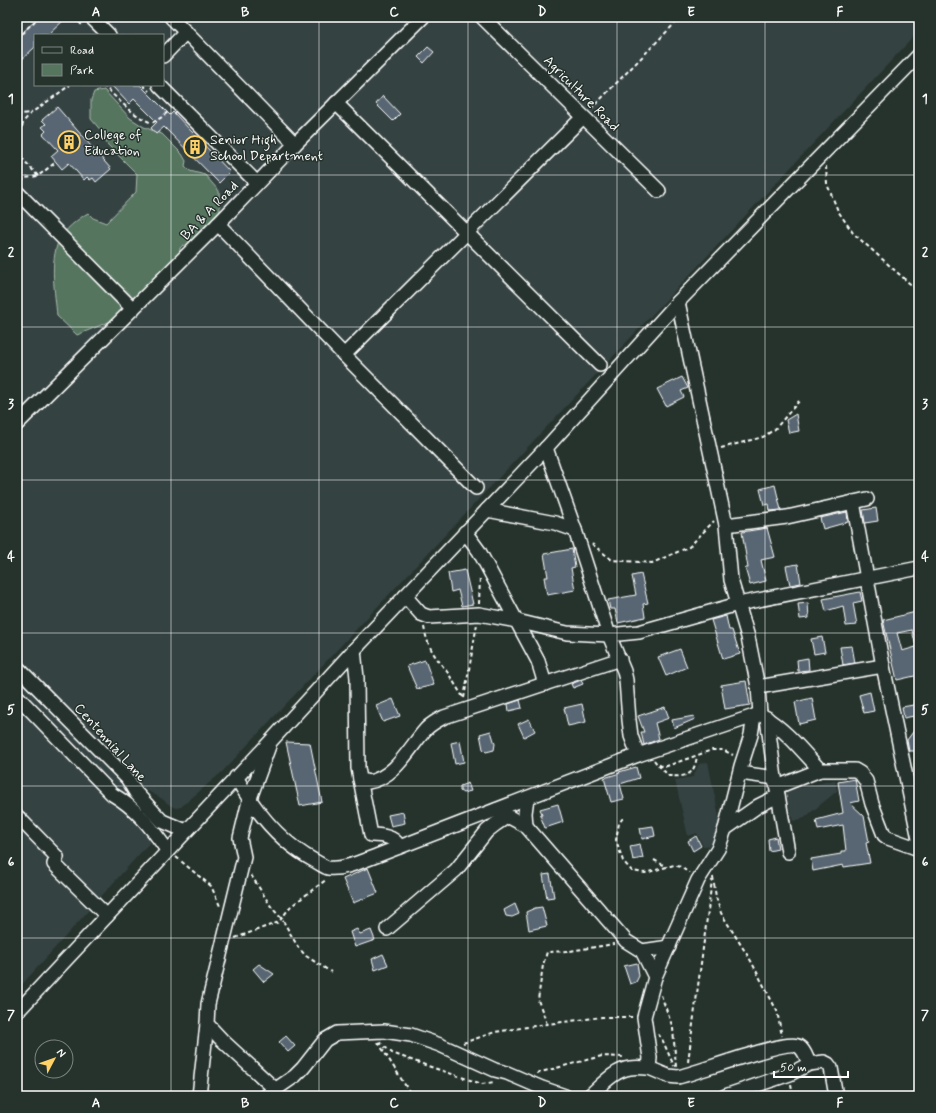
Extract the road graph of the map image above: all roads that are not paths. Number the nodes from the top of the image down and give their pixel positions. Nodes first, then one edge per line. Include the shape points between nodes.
1 (91, 17) edge
2 (171, 17) edge
3 (423, 17) edge
4 (482, 17) edge
5 (186, 32) junction
6 (108, 34) edge
7 (164, 55) edge
8 (919, 55) edge
9 (160, 86) edge
10 (336, 103) junction
11 (583, 118) junction
12 (295, 144) junction
13 (257, 183) junction
14 (659, 191) dead end
15 (17, 192) edge
16 (218, 224) junction
17 (466, 233) junction
18 (678, 302) junction
19 (133, 309) junction
20 (344, 355) junction
21 (600, 365) dead end
22 (17, 424) edge
23 (546, 448) junction
24 (476, 488) dead end
25 (867, 499) dead end
26 (853, 502) junction
27 (487, 510) junction
28 (726, 526) junction
29 (575, 530) junction
30 (466, 532) junction
31 (919, 568) edge
32 (868, 579) junction
33 (405, 596) junction
34 (738, 604) junction
35 (517, 621) junction
36 (609, 635) junction
37 (354, 650) junction
38 (620, 659) junction
39 (883, 666) junction
40 (19, 672) edge
41 (544, 684) junction
42 (758, 686) junction
43 (17, 696) edge
44 (760, 716) junction
45 (84, 734) junction
46 (270, 742) junction
47 (69, 749) junction
48 (642, 754) junction
49 (820, 770) junction
50 (740, 773) junction
51 (236, 777) junction
52 (127, 778) junction
53 (360, 779) junction
54 (776, 787) junction
55 (112, 794) junction
56 (527, 798) junction
57 (249, 801) junction
58 (142, 809) junction
59 (496, 810) junction
60 (17, 816) edge
61 (508, 816) junction
62 (157, 825) junction
63 (526, 826) junction
64 (725, 829) junction
65 (186, 831) junction
66 (919, 839) edge
67 (399, 847) junction
68 (919, 849) edge
69 (167, 850) junction
70 (788, 852) dead end
71 (106, 916) junction
72 (387, 929) dead end
73 (669, 947) junction
74 (642, 951) junction
75 (655, 977) junction
76 (17, 1012) edge
77 (207, 1024) junction
78 (809, 1064) junction
79 (649, 1068) junction
80 (271, 1093) edge
81 (199, 1096) edge
82 (565, 1096) edge
83 (589, 1096) edge
84 (725, 1096) edge
85 (836, 1096) edge

1 - 6 street
2 - 5 street
3 - 10 street, BA & A Road
4 - 11 street, Agriculture Road
5 - 7 street
5 - 12 street
8 - 18 street
9 - 13 street
10 - 12 street, BA & A Road
10 - 17 street
11 - 14 street, Agriculture Road
11 - 17 street
12 - 13 street, BA & A Road
13 - 16 street, BA & A Road
15 - 19 street
16 - 19 street, BA & A Road
16 - 20 street
17 - 20 street
17 - 21 street
18 - 23 street
18 - 28 street
19 - 22 street, BA & A Road
20 - 24 street
23 - 27 street
23 - 29 street
25 - 26 street
26 - 28 street via 787,517
26 - 32 street
27 - 29 street via 555,523
27 - 30 street
28 - 34 street via 731,580
29 - 36 street
30 - 33 street
30 - 35 street via 480,551
31 - 32 street
32 - 34 street
32 - 39 street
33 - 35 street via 421,614 429,617 479,614
33 - 37 street
34 - 36 street via 639,632
34 - 42 street
35 - 36 street via 567,634
35 - 41 street via 538,661
36 - 38 street
37 - 46 street
37 - 53 street
38 - 41 street
38 - 48 street via 626,680 631,736
39 - 42 street
39 - 66 street
40 - 45 street, Centennial Lane
41 - 53 street via 444,716 427,728 392,770 381,779 368,782
42 - 44 street
43 - 47 street, Centennial Lane
44 - 48 street
44 - 49 street via 795,741
44 - 50 street via 751,735
44 - 54 street
45 - 47 street
45 - 52 street, Centennial Lane
46 - 51 street
46 - 57 street
47 - 55 street, Centennial Lane
48 - 56 street
49 - 54 street
49 - 68 street via 855,770 860,773 866,781 884,835
50 - 54 street
50 - 64 street
51 - 57 street
51 - 65 street
52 - 55 street
52 - 58 street, Centennial Lane
53 - 67 street via 371,835 383,835
54 - 64 street via 758,806
54 - 70 street
55 - 58 street, Centennial Lane
56 - 59 street
56 - 63 street
57 - 67 street via 280,837 328,868 353,865
57 - 77 street via 240,838 244,857 208,1004
58 - 62 street, Centennial Lane
59 - 61 street
59 - 67 street
60 - 71 street via 57,857 54,864
61 - 63 street
61 - 72 street via 488,831 456,870
62 - 65 street, Centennial Lane
62 - 69 street, Centennial Lane
63 - 74 street via 626,942
64 - 73 street via 718,849 698,880
65 - 69 street
69 - 71 street
71 - 76 street
73 - 74 street
73 - 75 street
74 - 75 street
75 - 79 street via 644,1017
77 - 80 street
77 - 81 street
78 - 79 street via 802,1050 793,1045 721,1063 682,1076 668,1076
78 - 84 street via 790,1074
78 - 85 street via 828,1064 833,1074
79 - 83 street via 619,1071
80 - 82 street via 295,1076 325,1040 337,1033 384,1031 411,1035 440,1045

